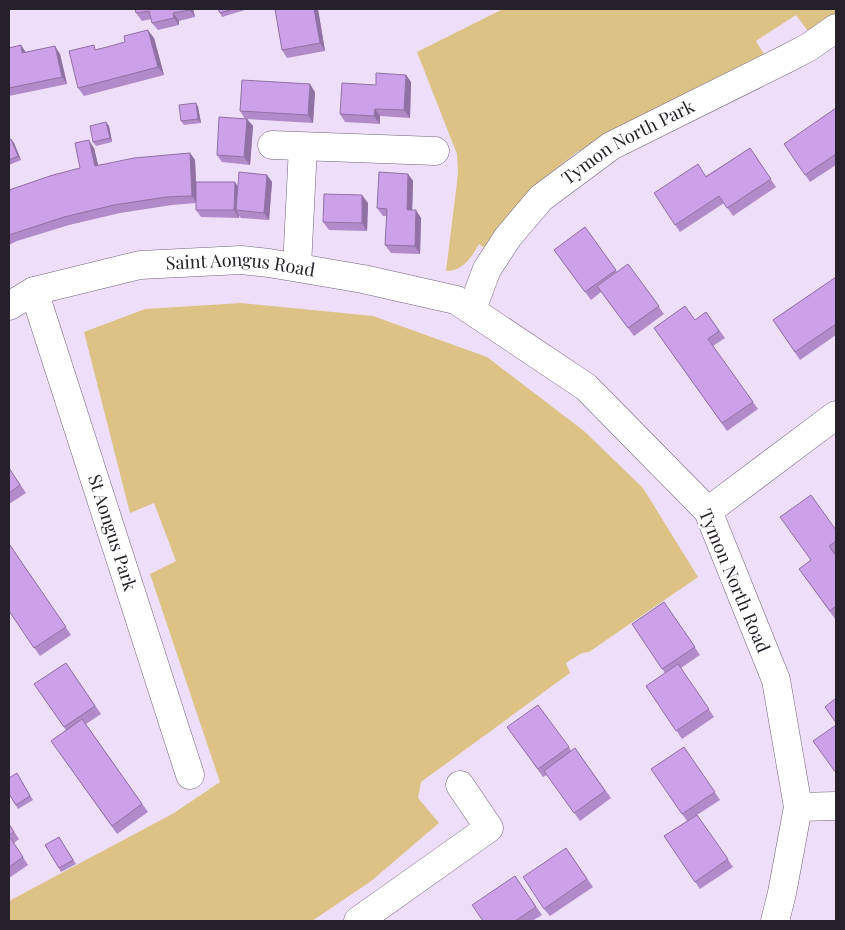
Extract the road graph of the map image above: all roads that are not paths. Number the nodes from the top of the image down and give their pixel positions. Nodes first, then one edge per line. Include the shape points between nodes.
1 (836, 28) edge
2 (272, 145) dead end
3 (303, 147) junction
4 (436, 151) dead end
5 (297, 267) junction
6 (34, 291) junction
7 (9, 306) edge
8 (472, 309) junction
9 (836, 415) edge
10 (708, 511) junction
11 (190, 775) dead end
12 (460, 786) dead end
13 (836, 806) edge
14 (798, 807) junction
15 (358, 921) edge
16 (775, 921) edge

1 - 8 street, Tymon North Park via 802,51 611,146 540,198 487,269
2 - 3 street
3 - 4 street
3 - 5 street
5 - 6 street, Saint Aongus Road via 240,260 140,265
5 - 8 street, Saint Aongus Road via 456,300
6 - 7 street, Saint Aongus Road
6 - 11 street, St Aongus Park
8 - 10 street, Tymon North Road via 586,387
9 - 10 street
10 - 14 street, Tymon North Road via 776,680
12 - 15 street via 489,828
13 - 14 street
14 - 16 street, Tymon North Road

